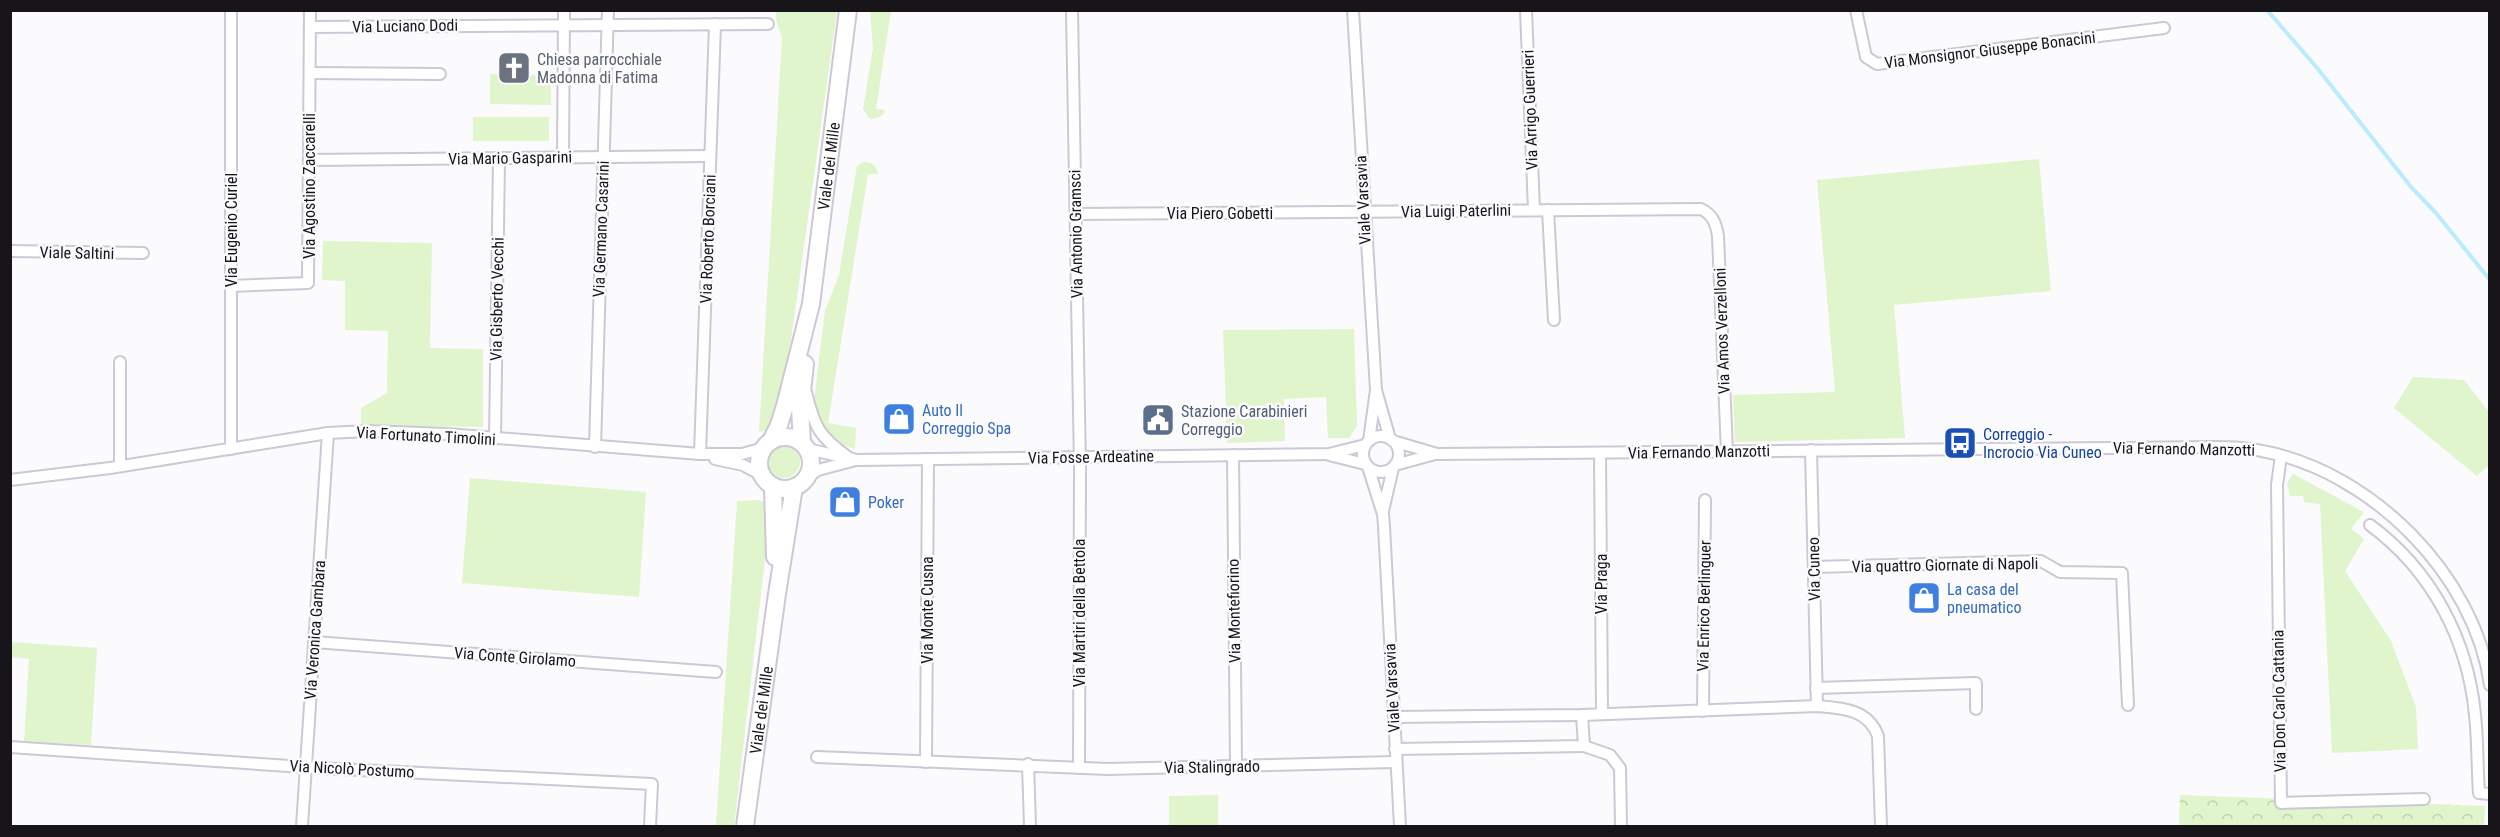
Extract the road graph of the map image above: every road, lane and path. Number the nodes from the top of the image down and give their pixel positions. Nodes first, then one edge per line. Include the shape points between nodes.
1 (231, 10) edge
2 (310, 10) edge
3 (564, 10) edge
4 (608, 10) edge
5 (848, 10) edge
6 (853, 10) edge
7 (1072, 10) edge
8 (1353, 10) edge
9 (1526, 10) edge
10 (1856, 10) edge
11 (564, 24) junction
12 (608, 24) junction
13 (715, 24) junction
14 (768, 24) dead end
15 (310, 27) junction
16 (847, 28) junction
17 (2164, 28) dead end
18 (310, 73) junction
19 (440, 74) dead end
20 (563, 156) junction
21 (603, 156) junction
22 (710, 156) junction
23 (499, 159) junction
24 (310, 160) junction
25 (1534, 210) junction
26 (1548, 210) junction
27 (1364, 212) junction
28 (1708, 213) joint
29 (1076, 214) junction
30 (10, 251) edge
31 (143, 253) dead end
32 (231, 286) junction
33 (811, 304) junction
34 (1554, 320) dead end
35 (120, 362) dead end
36 (803, 378) junction
37 (1376, 390) junction
38 (328, 433) junction
39 (495, 439) junction
40 (1391, 440) junction
41 (1367, 443) junction
42 (767, 444) junction
43 (804, 446) junction
44 (595, 447) junction
45 (231, 449) junction
46 (1810, 450) junction
47 (1727, 452) junction
48 (700, 454) junction
49 (1329, 454) junction
50 (1437, 454) junction
51 (1600, 454) junction
52 (1233, 455) junction
53 (2281, 456) junction
54 (1080, 458) junction
55 (928, 459) junction
56 (853, 460) junction
57 (1366, 465) junction
58 (120, 466) junction
59 (1394, 466) junction
60 (10, 480) edge
61 (768, 481) junction
62 (800, 483) junction
63 (1705, 500) dead end
64 (1383, 514) junction
65 (2370, 525) dead end
66 (1814, 567) junction
67 (777, 594) junction
68 (314, 642) junction
69 (716, 672) dead end
70 (2490, 685) edge
71 (1816, 688) junction
72 (2128, 705) dead end
73 (1817, 706) junction
74 (1976, 709) dead end
75 (1703, 711) junction
76 (1602, 714) junction
77 (1582, 715) junction
78 (1394, 717) junction
79 (1584, 746) junction
80 (10, 747) edge
81 (1395, 749) junction
82 (817, 757) dead end
83 (926, 762) junction
84 (1395, 762) junction
85 (1028, 764) junction
86 (306, 767) junction
87 (1236, 767) junction
88 (1079, 768) junction
89 (2490, 794) edge
90 (2424, 799) dead end
91 (302, 826) edge
92 (650, 826) edge
93 (745, 826) edge
94 (1030, 826) edge
95 (1400, 826) edge
96 (1621, 826) edge
97 (1881, 826) edge

1 - 32 street, Via Eugenio Curiel
2 - 15 street, Via Agostino Zaccarelli
3 - 11 street
4 - 12 street, Via Germano Casarini
5 - 16 main road, Viale dei Mille
6 - 16 main road, Viale dei Mille
7 - 29 street, Via Antonio Gramsci
8 - 27 street, Viale Varsavia
9 - 25 street, Via Arrigo Guerrieri
10 - 17 street, Via Monsignor Giuseppe Bonacini via 1866,57 1877,64
11 - 12 street, Via Luciano Dodi
11 - 15 street, Via Luciano Dodi
11 - 20 street
12 - 13 street, Via Luciano Dodi
12 - 21 street, Via Germano Casarini
13 - 14 street, Via Luciano Dodi
13 - 22 street, Via Roberto Borciani
15 - 18 street, Via Agostino Zaccarelli
16 - 33 main road, Viale dei Mille
18 - 19 street
18 - 24 street, Via Agostino Zaccarelli
20 - 21 street, Via Mario Gasparini
20 - 23 street, Via Mario Gasparini
21 - 22 street, Via Mario Gasparini
21 - 44 street, Via Germano Casarini
22 - 48 street, Via Roberto Borciani
23 - 24 street, Via Mario Gasparini
23 - 39 street, Via Gisberto Vecchi
24 - 32 street, Via Agostino Zaccarelli via 308,283
25 - 26 street, Via Luigi Paterlini
25 - 27 street, Via Luigi Paterlini
26 - 28 street, Via Luigi Paterlini via 1691,208
26 - 34 street
27 - 29 street, Via Piero Gobetti
27 - 37 street, Viale Varsavia
28 - 47 street, Via Amos Verzelloni via 1719,236
29 - 54 street, Via Antonio Gramsci
30 - 31 street, Viale Saltini
32 - 45 street, Via Eugenio Curiel
33 - 36 main road, Viale dei Mille
33 - 42 main road, Viale dei Mille via 785,406
35 - 58 street
36 - 43 main road, Viale dei Mille via 800,430
36 - 56 street via 811,416 820,434
37 - 40 street, Viale Varsavia
37 - 41 street, Viale Varsavia
38 - 39 street, Via Fortunato Timolini via 407,432
38 - 45 street, Via Fortunato Timolini
38 - 68 street, Via Veronica Gambara
39 - 44 street, Via Fortunato Timolini
40 - 41 street via 1378,436
40 - 50 street, Via Fernando Manzotti
40 - 59 street, Viale Varsavia via 1398,450
41 - 49 street, Via Fosse Ardeatine
41 - 57 street, Viale Varsavia via 1363,454
42 - 43 main road via 787,437
42 - 48 street, Via Fortunato Timolini via 742,454
42 - 61 main road, Viale dei Mille via 759,461
43 - 56 street, Via Fosse Ardeatine
43 - 62 main road, Viale dei Mille via 810,464
44 - 48 street, Via Fortunato Timolini
45 - 58 street, Via Fortunato Timolini
46 - 47 street, Via Fernando Manzotti
46 - 53 street, Via Fernando Manzotti via 2230,447
46 - 66 street, Via Cuneo
47 - 51 street, Via Fernando Manzotti
48 - 61 street, Via Fortunato Timolini via 743,465
49 - 52 street, Via Fosse Ardeatine
49 - 57 street, Via Fosse Ardeatine
50 - 51 street, Via Fernando Manzotti
50 - 59 street, Via Fernando Manzotti
51 - 76 street, Via Praga
52 - 54 street, Via Fosse Ardeatine
52 - 87 street, Via Montefiorino
53 - 70 street, Via Fernando Manzotti via 2359,491 2398,520 2418,541 2460,600 2477,638
53 - 90 street, Via Don Carlo Cattania via 2277,485 2281,803
54 - 55 street, Via Fosse Ardeatine
54 - 88 street, Via Martiri della Bettola
55 - 56 street, Via Fosse Ardeatine
55 - 83 street, Via Monte Cusna
56 - 62 street, Via Fosse Ardeatine via 818,470
57 - 59 street via 1378,472
57 - 64 street, Viale Varsavia
58 - 60 street, Via Fortunato Timolini
59 - 64 street, Viale Varsavia
61 - 62 main road via 787,488
61 - 67 main road, Viale dei Mille
62 - 67 main road, Viale dei Mille
63 - 75 street, Via Enrico Berlinguer
64 - 78 street, Viale Varsavia
65 - 89 street via 2411,561 2459,640 2475,714 2479,793
66 - 71 street, Via Cuneo
66 - 72 street, Via quattro Giornate di Napoli via 2041,561 2060,572 2122,573
67 - 93 main road, Viale dei Mille
68 - 69 street, Via Conte Girolamo
68 - 86 street, Via Veronica Gambara
71 - 73 street, Via Cuneo
71 - 74 street via 1976,683
73 - 75 street
73 - 97 street via 1856,712 1875,729 1880,744
75 - 76 street
76 - 77 street
77 - 78 street
77 - 79 street
78 - 81 street, Viale Varsavia
79 - 81 street
79 - 96 street via 1610,755 1620,768
80 - 86 street, Via Nicolò Postumo
81 - 84 street, Viale Varsavia
82 - 83 street, Via Stalingrado
83 - 85 street, Via Stalingrado
84 - 87 street, Via Stalingrado
84 - 95 street, Viale Varsavia
85 - 88 street, Via Stalingrado
85 - 94 street
86 - 91 street, Via Veronica Gambara
86 - 92 street, Via Nicolò Postumo via 651,784
87 - 88 street, Via Stalingrado

